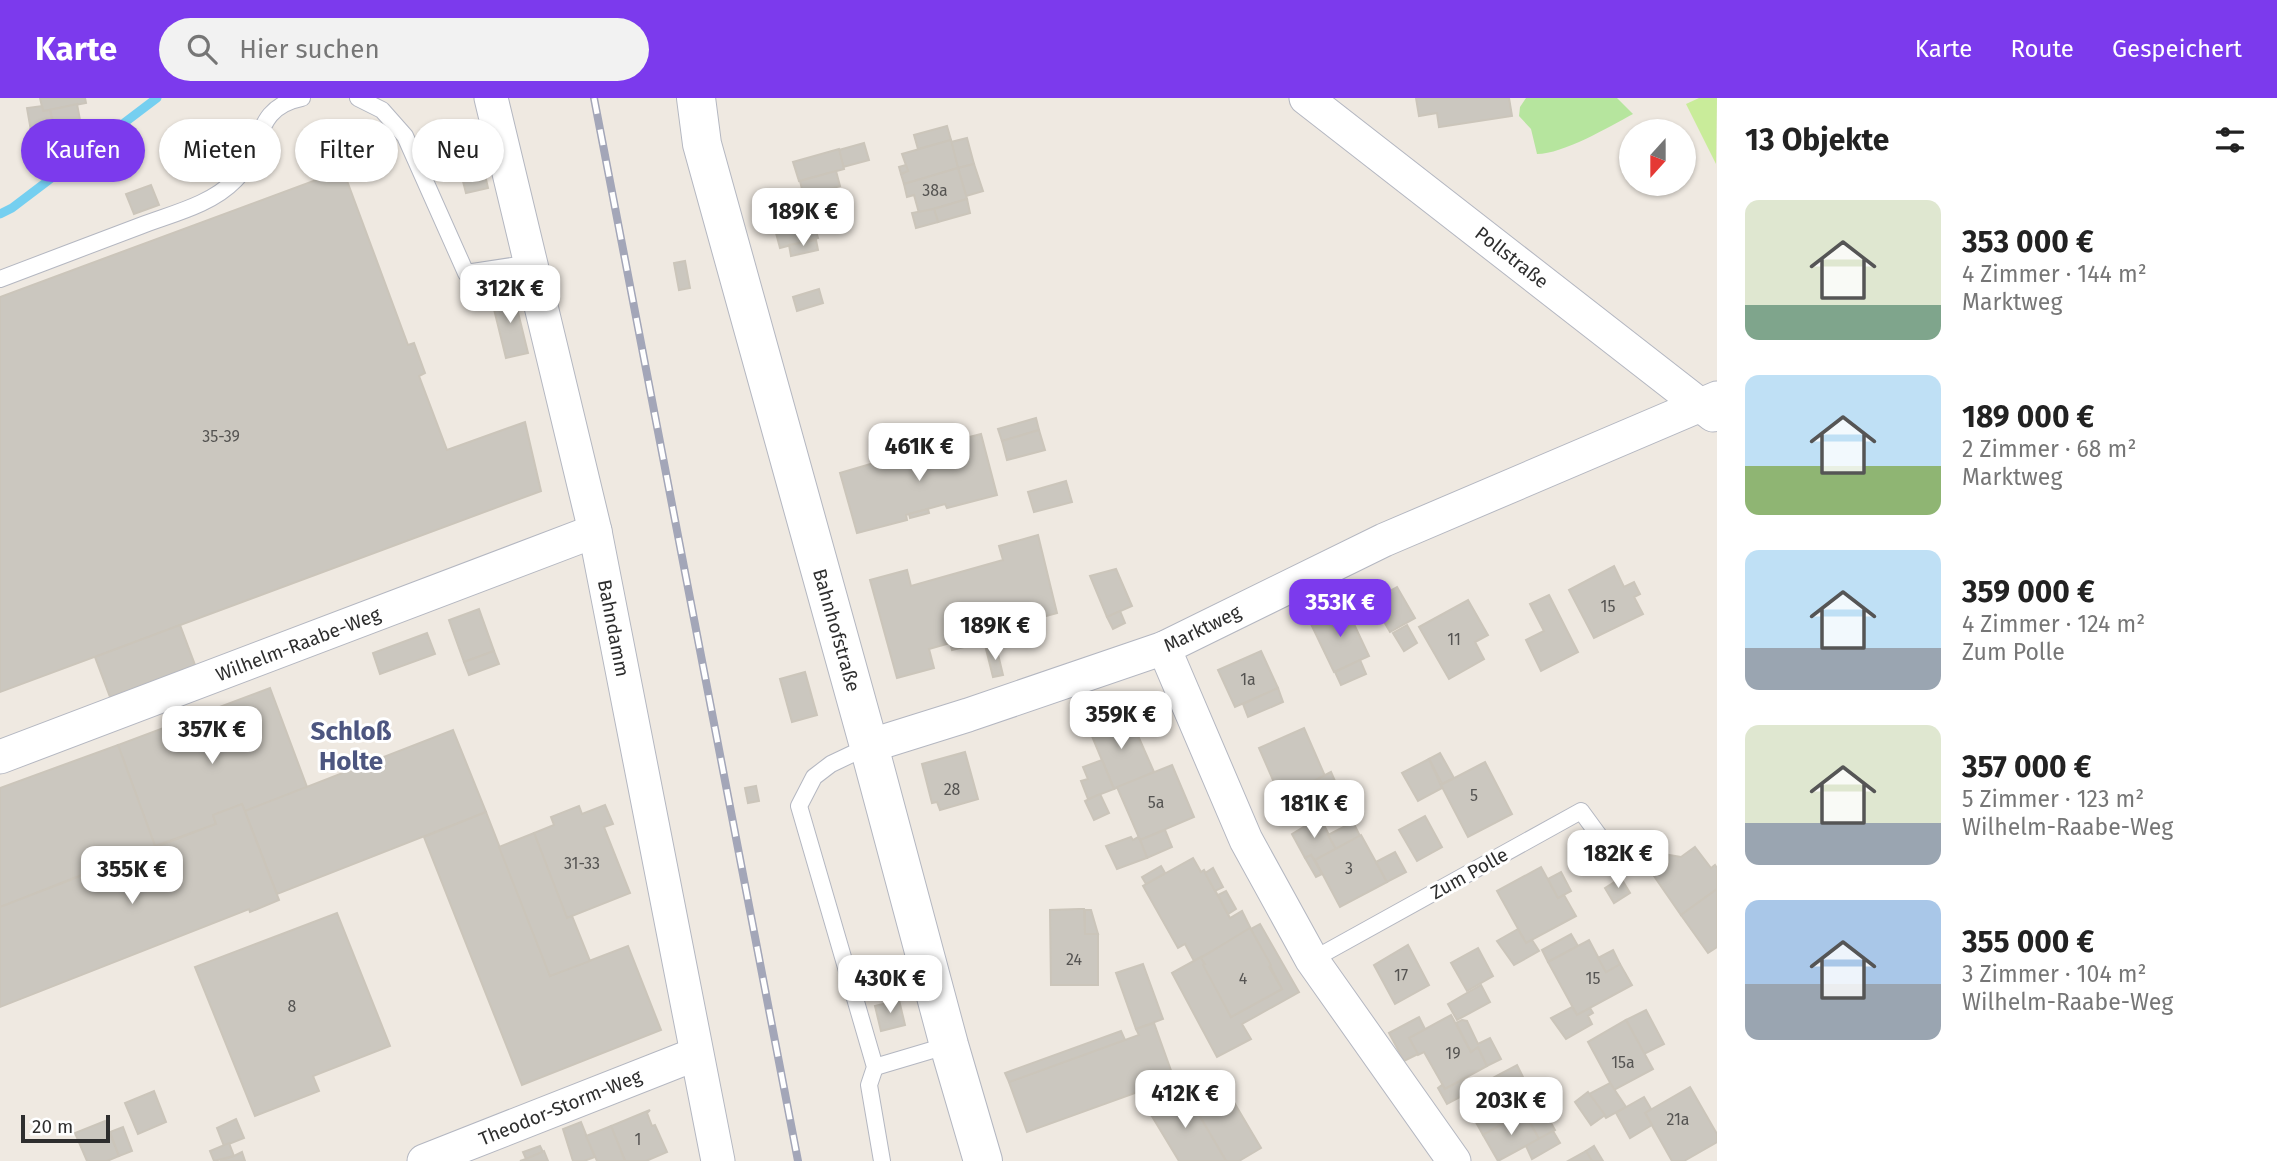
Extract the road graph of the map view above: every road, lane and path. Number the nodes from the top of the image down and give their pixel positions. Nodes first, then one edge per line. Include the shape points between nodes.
1 (302, 98) edge
2 (358, 98) edge
3 (491, 98) edge
4 (696, 98) edge
5 (1306, 98) edge
6 (531, 263) junction
7 (0, 279) edge
8 (1711, 407) edge
9 (595, 531) junction
10 (1164, 648) junction
11 (869, 746) junction
12 (0, 757) edge
13 (1611, 852) dead end
14 (1312, 960) junction
15 (948, 1045) junction
16 (696, 1054) junction
17 (875, 1067) junction
18 (424, 1161) edge
19 (718, 1161) edge
20 (882, 1161) edge
21 (982, 1161) edge
22 (1454, 1161) edge

1 - 7 lane via 285,101 263,122 236,180 205,201
2 - 6 lane via 382,110 405,136 466,273
3 - 6 street, Bahndamm
4 - 11 street, Bahnhofstraße via 702,144
5 - 8 street, Pollstraße
6 - 9 street, Bahndamm
8 - 10 street, Marktweg via 1384,540
9 - 12 street, Wilhelm-Raabe-Weg
9 - 16 street, Bahndamm
10 - 11 street, Marktweg
10 - 14 street via 1246,840
11 - 15 street, Bahnhofstraße
11 - 17 lane via 814,777 799,806
13 - 14 lane, Zum Polle via 1581,811
14 - 22 street
15 - 17 lane
15 - 21 street, Bahnhofstraße
16 - 18 street, Theodor-Storm-Weg
16 - 19 street, Bahndamm
17 - 20 lane via 869,1085

